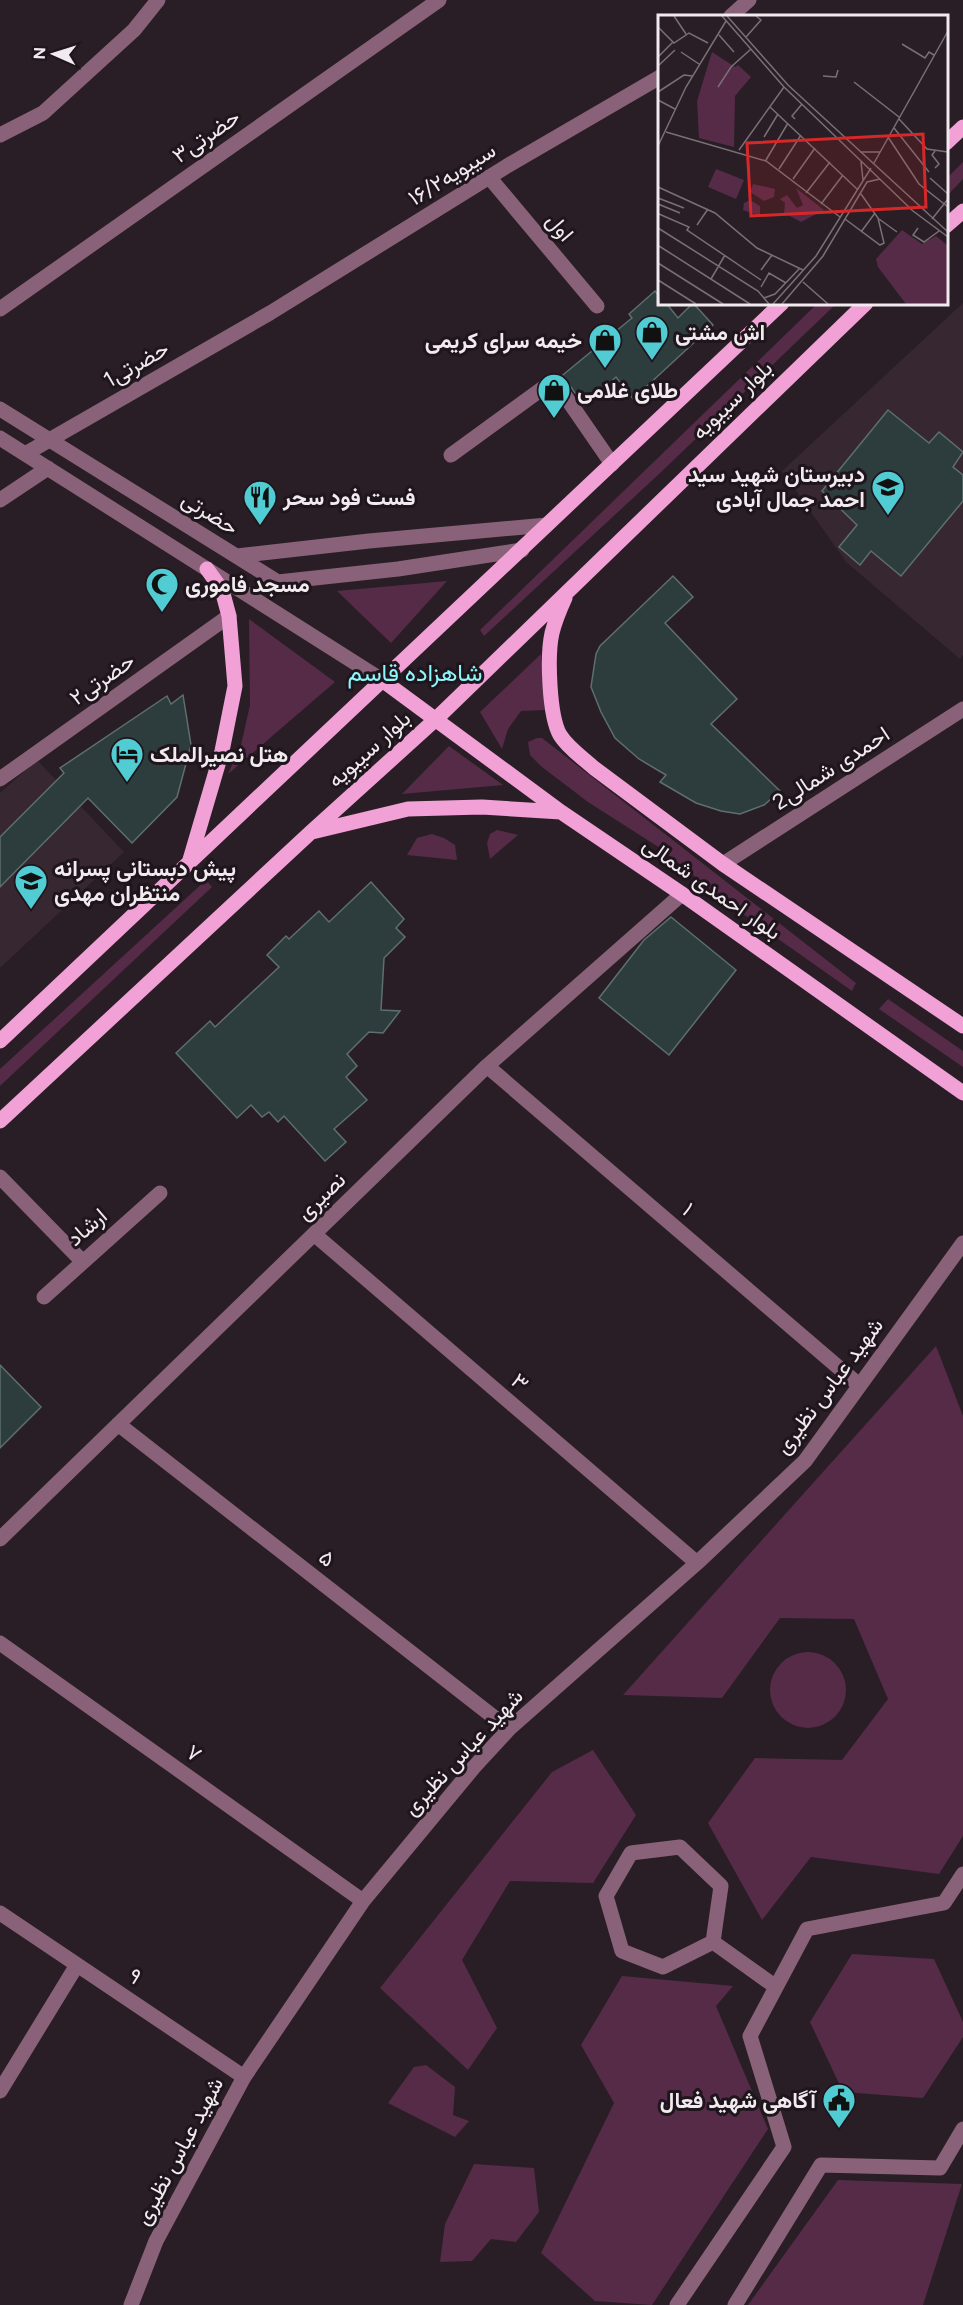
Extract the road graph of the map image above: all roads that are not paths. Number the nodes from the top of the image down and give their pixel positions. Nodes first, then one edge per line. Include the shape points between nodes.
1 (158, 0) edge
2 (439, 0) edge
3 (749, 0) edge
4 (732, 15) edge
5 (658, 78) edge
6 (963, 127) edge
7 (0, 135) edge
8 (948, 141) edge
9 (489, 177) junction
10 (963, 211) edge
11 (948, 224) edge
12 (865, 304) edge
13 (597, 306) dead end
14 (773, 306) edge
15 (0, 309) edge
16 (270, 313) joint
17 (0, 409) edge
18 (0, 438) edge
19 (50, 440) junction
20 (25, 454) junction
21 (451, 455) dead end
22 (612, 464) junction
23 (48, 468) junction
24 (0, 500) edge
25 (548, 525) junction
26 (522, 549) junction
27 (237, 556) junction
28 (207, 569) junction
29 (566, 595) junction
30 (229, 616) junction
31 (382, 680) junction
32 (963, 709) edge
33 (436, 719) junction
34 (0, 779) edge
35 (561, 812) junction
36 (310, 833) junction
37 (723, 864) junction
38 (188, 865) junction
39 (682, 894) junction
40 (963, 1026) edge
41 (0, 1041) edge
42 (488, 1066) junction
43 (963, 1093) edge
44 (0, 1121) edge
45 (0, 1177) edge
46 (160, 1193) dead end
47 (314, 1234) junction
48 (963, 1244) edge
49 (82, 1261) junction
50 (44, 1297) dead end
51 (859, 1385) junction
52 (118, 1424) junction
53 (0, 1539) edge
54 (697, 1563) junction
55 (0, 1642) edge
56 (509, 1728) junction
57 (963, 1874) edge
58 (363, 1901) junction
59 (0, 1913) edge
60 (713, 1942) junction
61 (77, 1965) junction
62 (776, 1987) junction
63 (244, 2077) junction
64 (0, 2091) edge
65 (963, 2129) edge
66 (131, 2305) edge
67 (677, 2305) edge
68 (735, 2305) edge

1 - 7 street via 134,30 43,113
2 - 15 street, حضرتی۳
3 - 4 street
5 - 9 street, سیبویه۱۶/۲
6 - 8 main road
9 - 13 street, اول
9 - 16 street, سیبویه۱۶/۲
10 - 11 main road
12 - 29 main road, بلوار سیبویه
14 - 22 main road, بلوار سیبویه
16 - 19 street, 1حضرتی
17 - 19 street, حضرتی
18 - 20 street
19 - 20 street, 1حضرتی
19 - 27 street, حضرتی
20 - 23 street
21 - 22 street via 543,388 552,387 561,390
22 - 25 main road, بلوار سیبویه
23 - 24 street
23 - 28 street
25 - 26 main road, بلوار سیبویه
25 - 27 street
26 - 27 street, حضرتی via 398,569 278,582
26 - 31 main road, بلوار سیبویه
28 - 30 main road via 222,590
28 - 31 street
29 - 33 main road, بلوار سیبویه
29 - 37 main road, بلوار احمدی شمالی via 552,634 550,658 553,716 561,735 594,768
30 - 34 street, حضرتی۲
30 - 38 main road via 235,686 222,751
31 - 33 main road, بلوار احمدی شمالی
31 - 38 main road, بلوار سیبویه
32 - 37 street, 2احمدی شمالی
33 - 35 main road, بلوار احمدی شمالی
33 - 36 main road, بلوار سیبویه
35 - 36 main road via 482,807 408,809
35 - 39 main road, بلوار احمدی شمالی
36 - 44 main road, بلوار سیبویه
37 - 40 main road, بلوار احمدی شمالی
38 - 41 main road, بلوار سیبویه
39 - 42 street, نصیری
39 - 43 main road, بلوار احمدی شمالی
42 - 47 street, نصیری
42 - 51 street, ۱
45 - 49 street
46 - 49 street, ارشاد
47 - 52 street, نصیری
47 - 54 street, ۳
48 - 51 street, شهید عباس نظیری
49 - 50 street, ارشاد
51 - 54 street, شهید عباس نظیری via 805,1461
52 - 53 street, نصیری
52 - 56 street, ۵
54 - 56 street, شهید عباس نظیری
55 - 58 street, ۷
56 - 58 street, شهید عباس نظیری
57 - 62 street via 944,1902 807,1929
58 - 63 street, شهید عباس نظیری
59 - 61 street, ۹
60 - 60 street via 721,1886 680,1847 631,1853 606,1896 622,1951 663,1967
60 - 62 street
61 - 63 street, ۹
61 - 64 street
62 - 67 street via 750,2036 784,2147
63 - 66 street, شهید عباس نظیری via 156,2241
65 - 68 street via 940,2168 821,2165

